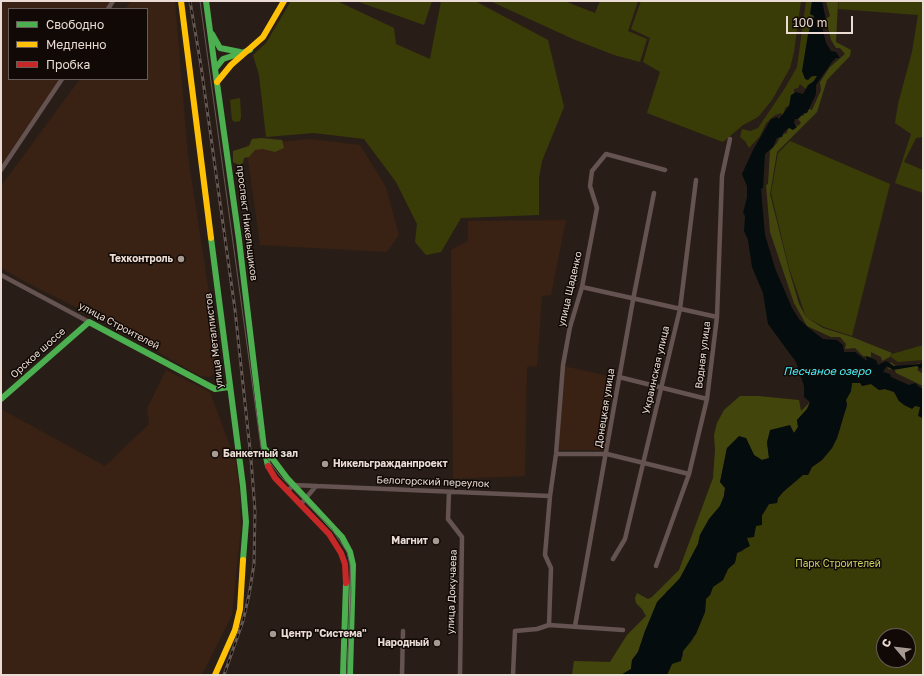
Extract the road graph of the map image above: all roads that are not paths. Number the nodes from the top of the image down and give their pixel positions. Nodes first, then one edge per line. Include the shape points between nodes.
1 (181, 1) edge
2 (206, 1) edge
3 (284, 1) edge
4 (210, 31) junction
5 (248, 50) junction
6 (231, 65) junction
7 (216, 66) junction
8 (61, 80) edge
9 (217, 82) junction
10 (730, 139) dead end
11 (1, 170) edge
12 (665, 170) dead end
13 (696, 180) dead end
14 (654, 193) dead end
15 (1, 276) edge
16 (582, 287) junction
17 (632, 300) junction
18 (680, 309) junction
19 (717, 318) junction
20 (89, 322) junction
21 (619, 378) junction
22 (229, 387) junction
23 (662, 388) junction
24 (707, 398) junction
25 (1, 400) edge
26 (264, 448) junction
27 (556, 454) junction
28 (607, 454) junction
29 (644, 462) junction
30 (690, 474) junction
31 (287, 478) junction
32 (281, 484) junction
33 (293, 485) junction
34 (316, 486) junction
35 (288, 491) junction
36 (449, 492) junction
37 (550, 496) junction
38 (306, 498) junction
39 (300, 504) junction
40 (311, 504) junction
41 (316, 509) junction
42 (308, 512) junction
43 (613, 559) dead end
44 (656, 566) dead end
45 (346, 590) junction
46 (353, 590) junction
47 (549, 624) junction
48 (574, 626) junction
49 (344, 628) junction
50 (352, 628) junction
51 (623, 630) dead end
52 (403, 631) dead end
53 (215, 675) edge
54 (343, 675) edge
55 (350, 675) edge
56 (402, 675) edge
57 (460, 675) edge
58 (513, 675) edge

1 - 22 main road, улица Металлистов
2 - 4 main road, проспект Никельщиков
3 - 5 main road via 263,37
4 - 5 main road via 220,48 236,52
4 - 7 main road, проспект Никельщиков
5 - 6 main road
5 - 7 main road via 223,59
6 - 7 main road
6 - 9 main road
7 - 9 main road, проспект Никельщиков
8 - 11 street
9 - 26 main road, проспект Никельщиков
10 - 19 street, Водная улица via 722,176
12 - 16 street, улица Щаденко via 606,154 592,171 590,186 596,208
13 - 18 street, Украинская улица
14 - 17 street, Донецкая улица
15 - 20 street, улица Строителей
16 - 17 street
16 - 27 street, улица Щаденко via 570,327 563,365
17 - 18 street
17 - 21 street, Донецкая улица
18 - 19 street
18 - 23 street, Украинская улица
19 - 24 street, Водная улица
20 - 22 main road, улица Строителей via 215,389
20 - 25 main road, Орское шоссе
21 - 23 street
21 - 28 street, Донецкая улица
22 - 53 main road, улица Металлистов via 243,486 246,522 245,559 240,609 235,630
23 - 24 street
23 - 29 street, Украинская улица
24 - 30 street, Водная улица
26 - 31 main road
26 - 32 main road via 269,468
27 - 28 street
27 - 37 street, улица Щаденко
28 - 29 street
28 - 48 street, Донецкая улица
29 - 30 street
29 - 43 street, Украинская улица via 625,539
30 - 44 street, Водная улица
31 - 32 street
31 - 33 main road
32 - 35 main road
33 - 34 street, Белогорский переулок
33 - 35 street
33 - 38 main road
34 - 36 street, Белогорский переулок
34 - 38 street
35 - 39 main road
36 - 37 street, Белогорский переулок
36 - 57 street, улица Докучаева via 447,516 462,537
37 - 47 street, улица Щаденко via 545,555 551,568
38 - 39 street
38 - 40 main road
39 - 42 main road
40 - 41 main road
40 - 42 street
41 - 42 street
41 - 46 main road via 342,537 350,552
42 - 45 main road via 342,553
45 - 46 street
45 - 49 main road
46 - 50 main road
47 - 48 street
47 - 58 street via 537,629 515,631
48 - 51 street
49 - 50 street
49 - 54 main road
50 - 55 main road
52 - 56 street

